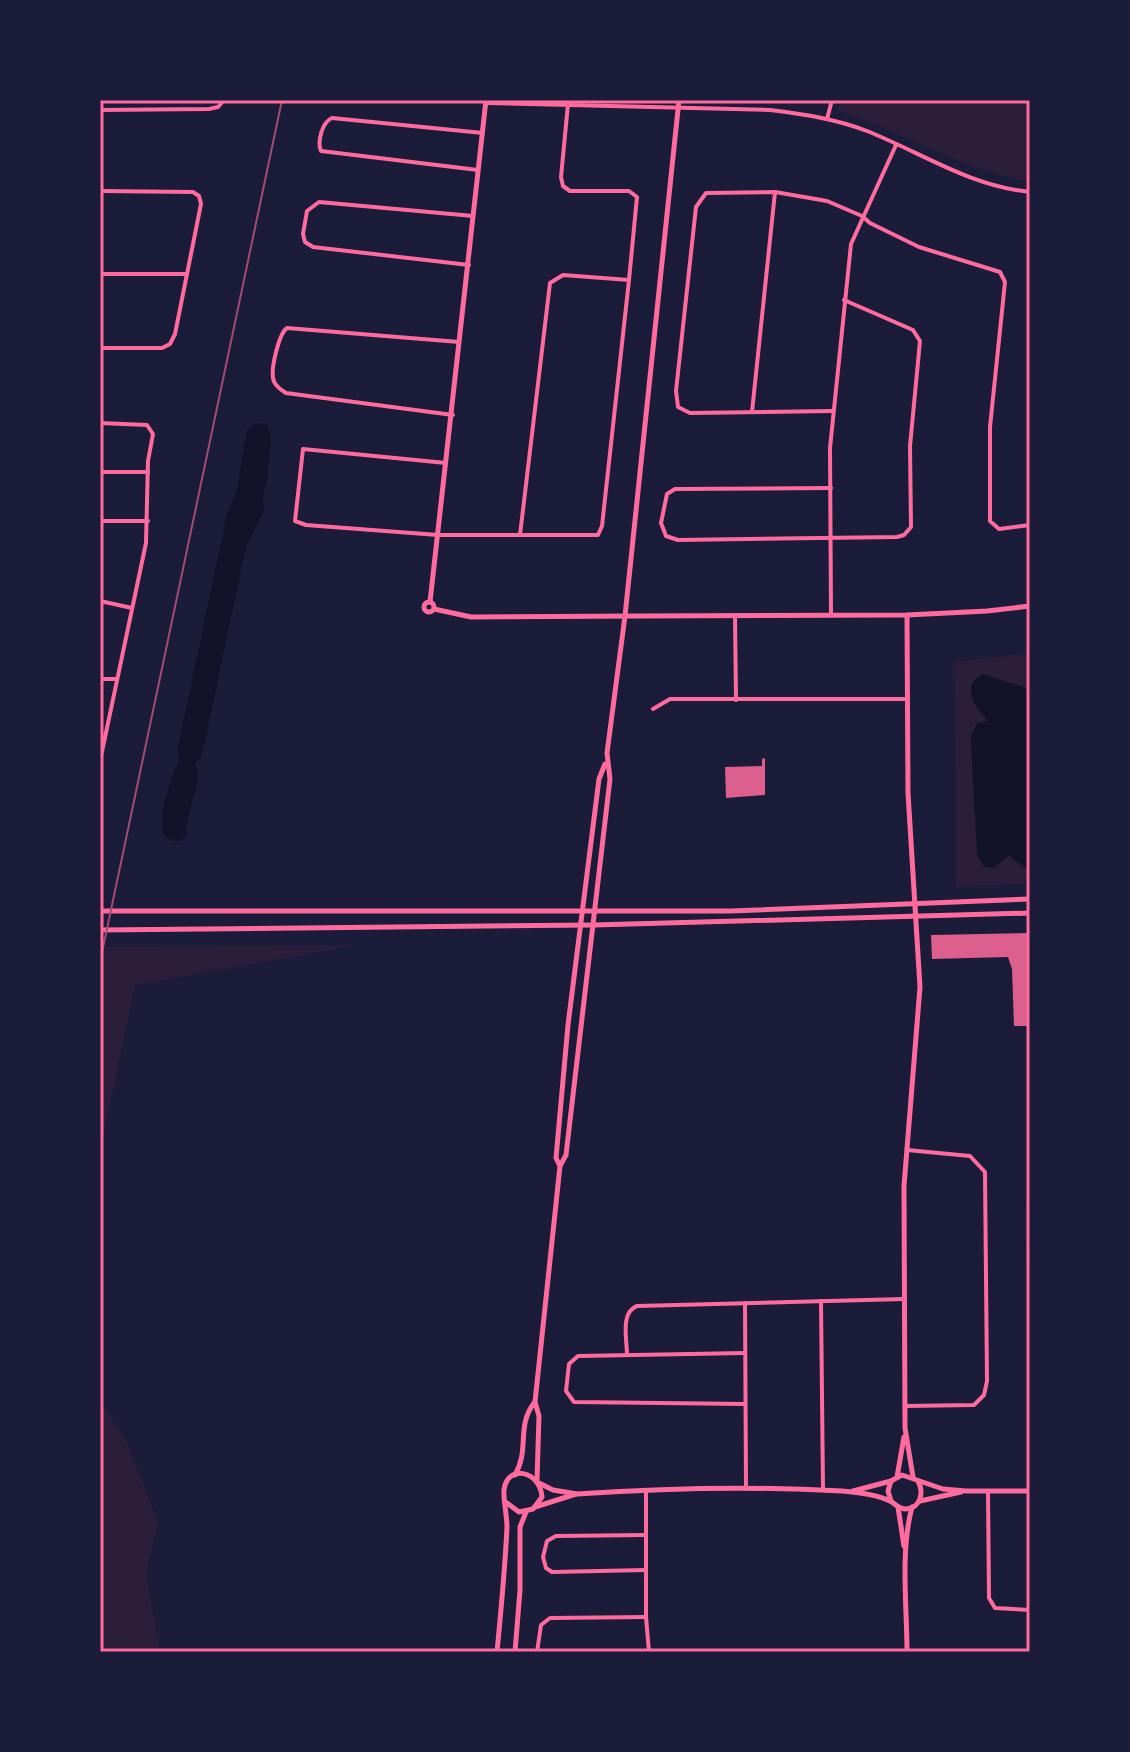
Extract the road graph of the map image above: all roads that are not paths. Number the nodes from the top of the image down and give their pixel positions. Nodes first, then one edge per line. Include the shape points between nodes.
1 (224, 100) edge
2 (679, 100) edge
3 (832, 100) edge
4 (486, 101) edge
5 (568, 104) junction
6 (678, 108) junction
7 (100, 110) edge
8 (827, 119) junction
9 (483, 133) junction
10 (896, 145) junction
11 (478, 170) junction
12 (100, 191) edge
13 (775, 192) junction
14 (1030, 192) edge
15 (473, 216) junction
16 (862, 216) junction
17 (469, 265) junction
18 (100, 274) edge
19 (187, 274) junction
20 (629, 280) junction
21 (844, 300) junction
22 (461, 342) junction
23 (100, 348) edge
24 (833, 411) junction
25 (752, 412) junction
26 (453, 415) junction
27 (100, 423) edge
28 (446, 463) junction
29 (100, 472) edge
30 (148, 472) junction
31 (831, 488) junction
32 (100, 521) edge
33 (148, 521) junction
34 (1030, 525) edge
35 (438, 535) junction
36 (520, 535) junction
37 (831, 537) junction
38 (100, 601) edge
39 (1030, 606) edge
40 (132, 608) junction
41 (831, 613) junction
42 (735, 615) junction
43 (907, 615) junction
44 (625, 616) junction
45 (100, 679) edge
46 (117, 679) junction
47 (907, 699) junction
48 (736, 700) junction
49 (653, 709) dead end
50 (100, 728) edge
51 (107, 728) junction
52 (100, 761) edge
53 (606, 762) junction
54 (1030, 899) edge
55 (916, 905) junction
56 (582, 910) junction
57 (595, 910) junction
58 (100, 911) edge
59 (1030, 913) edge
60 (917, 917) junction
61 (580, 925) junction
62 (594, 925) junction
63 (100, 930) edge
64 (907, 1150) junction
65 (560, 1166) junction
66 (904, 1299) junction
67 (821, 1301) junction
68 (745, 1303) junction
69 (745, 1353) junction
70 (627, 1355) junction
71 (535, 1402) junction
72 (745, 1404) junction
73 (905, 1406) junction
74 (905, 1428) junction
75 (515, 1475) junction
76 (894, 1479) junction
77 (915, 1479) junction
78 (538, 1482) junction
79 (746, 1487) junction
80 (646, 1489) junction
81 (823, 1490) junction
82 (966, 1491) junction
83 (988, 1491) junction
84 (1030, 1491) edge
85 (851, 1492) junction
86 (577, 1494) junction
87 (919, 1501) junction
88 (891, 1502) junction
89 (507, 1503) junction
90 (535, 1507) junction
91 (898, 1507) junction
92 (912, 1507) junction
93 (526, 1512) junction
94 (646, 1535) junction
95 (907, 1559) junction
96 (646, 1570) junction
97 (1030, 1610) edge
98 (646, 1617) junction
99 (497, 1652) edge
100 (515, 1652) edge
101 (537, 1652) edge
102 (649, 1652) edge
103 (907, 1652) edge

1 - 7 street via 209,109
2 - 6 main road
3 - 8 street
4 - 5 street
4 - 9 main road
5 - 6 street
5 - 20 street via 563,186 570,191 629,191 637,197
6 - 8 street via 770,110
6 - 44 main road
8 - 10 street
9 - 11 main road
9 - 11 street via 332,118 324,124 319,146 324,151
10 - 14 street via 968,178
10 - 16 street
11 - 15 main road
12 - 19 street via 184,191 199,196
13 - 16 street via 827,201
13 - 25 street
13 - 25 street via 713,192 699,199 676,391 678,407 690,413
15 - 17 main road
15 - 17 street via 319,202 307,211 303,234 313,247
16 - 21 street via 851,244
16 - 34 street via 919,247 1004,276 990,427 990,521 999,529
17 - 22 main road
18 - 19 street
19 - 23 street via 170,344
20 - 36 street via 568,275 550,283
20 - 36 street via 601,531
21 - 24 street
21 - 37 street via 913,330 920,341 910,446 911,527 897,537
22 - 26 main road
22 - 26 street via 287,328 281,332 272,375 286,393
24 - 25 street
24 - 31 street
26 - 28 main road
27 - 30 street via 151,428
28 - 35 main road
28 - 35 street via 303,449 294,515 306,525
29 - 30 street
30 - 33 street
31 - 37 street
31 - 37 street via 675,489 667,494 661,523 672,539
32 - 33 street
33 - 40 street
35 - 36 street
35 - 44 main road via 425,610 471,617
37 - 41 street
38 - 40 street
39 - 43 main road
40 - 46 street
41 - 42 main road
41 - 43 main road
42 - 44 main road
42 - 48 street
43 - 47 main road
44 - 53 main road
45 - 46 street
46 - 51 street
47 - 48 street
47 - 55 main road
48 - 49 street via 670,699
50 - 51 street
51 - 52 street
53 - 56 main road via 599,779
53 - 57 main road via 610,779
54 - 55 main road
55 - 57 main road
55 - 60 main road
56 - 57 main road
56 - 58 main road
56 - 61 main road
57 - 62 main road
59 - 60 main road
60 - 62 main road
60 - 64 main road via 920,987
61 - 62 main road
61 - 63 main road
61 - 65 main road via 556,1158
62 - 65 main road via 566,1155
64 - 66 main road
64 - 73 street via 970,1156 985,1172 987,1381 984,1395 974,1405
65 - 71 main road
66 - 67 street
66 - 73 main road
67 - 68 street
67 - 81 street
68 - 69 street
68 - 70 street via 630,1308
69 - 70 street
69 - 72 street
70 - 72 street via 578,1356 569,1364 569,1398
71 - 75 main road via 525,1416 523,1456
71 - 78 main road
72 - 79 street
73 - 74 main road
74 - 76 main road
74 - 77 main road
75 - 78 main road via 526,1473
75 - 89 main road via 506,1482
76 - 77 main road
76 - 85 main road
76 - 88 main road via 888,1491
77 - 82 main road
77 - 87 main road via 922,1491
78 - 86 main road
78 - 90 main road via 542,1497
79 - 80 main road
79 - 81 main road
80 - 86 main road
80 - 94 street
81 - 85 main road
82 - 83 main road
82 - 87 main road
83 - 84 main road
83 - 97 street via 989,1598 995,1608
85 - 88 main road
86 - 90 main road
87 - 92 main road
88 - 91 main road
89 - 93 main road
89 - 99 main road
90 - 93 main road
91 - 92 main road
91 - 95 main road
92 - 95 main road
93 - 100 main road via 520,1527
94 - 96 street
94 - 96 street via 556,1536 547,1541 543,1557 552,1572
95 - 103 main road
96 - 98 street
98 - 101 street via 550,1618 541,1625
98 - 102 street

